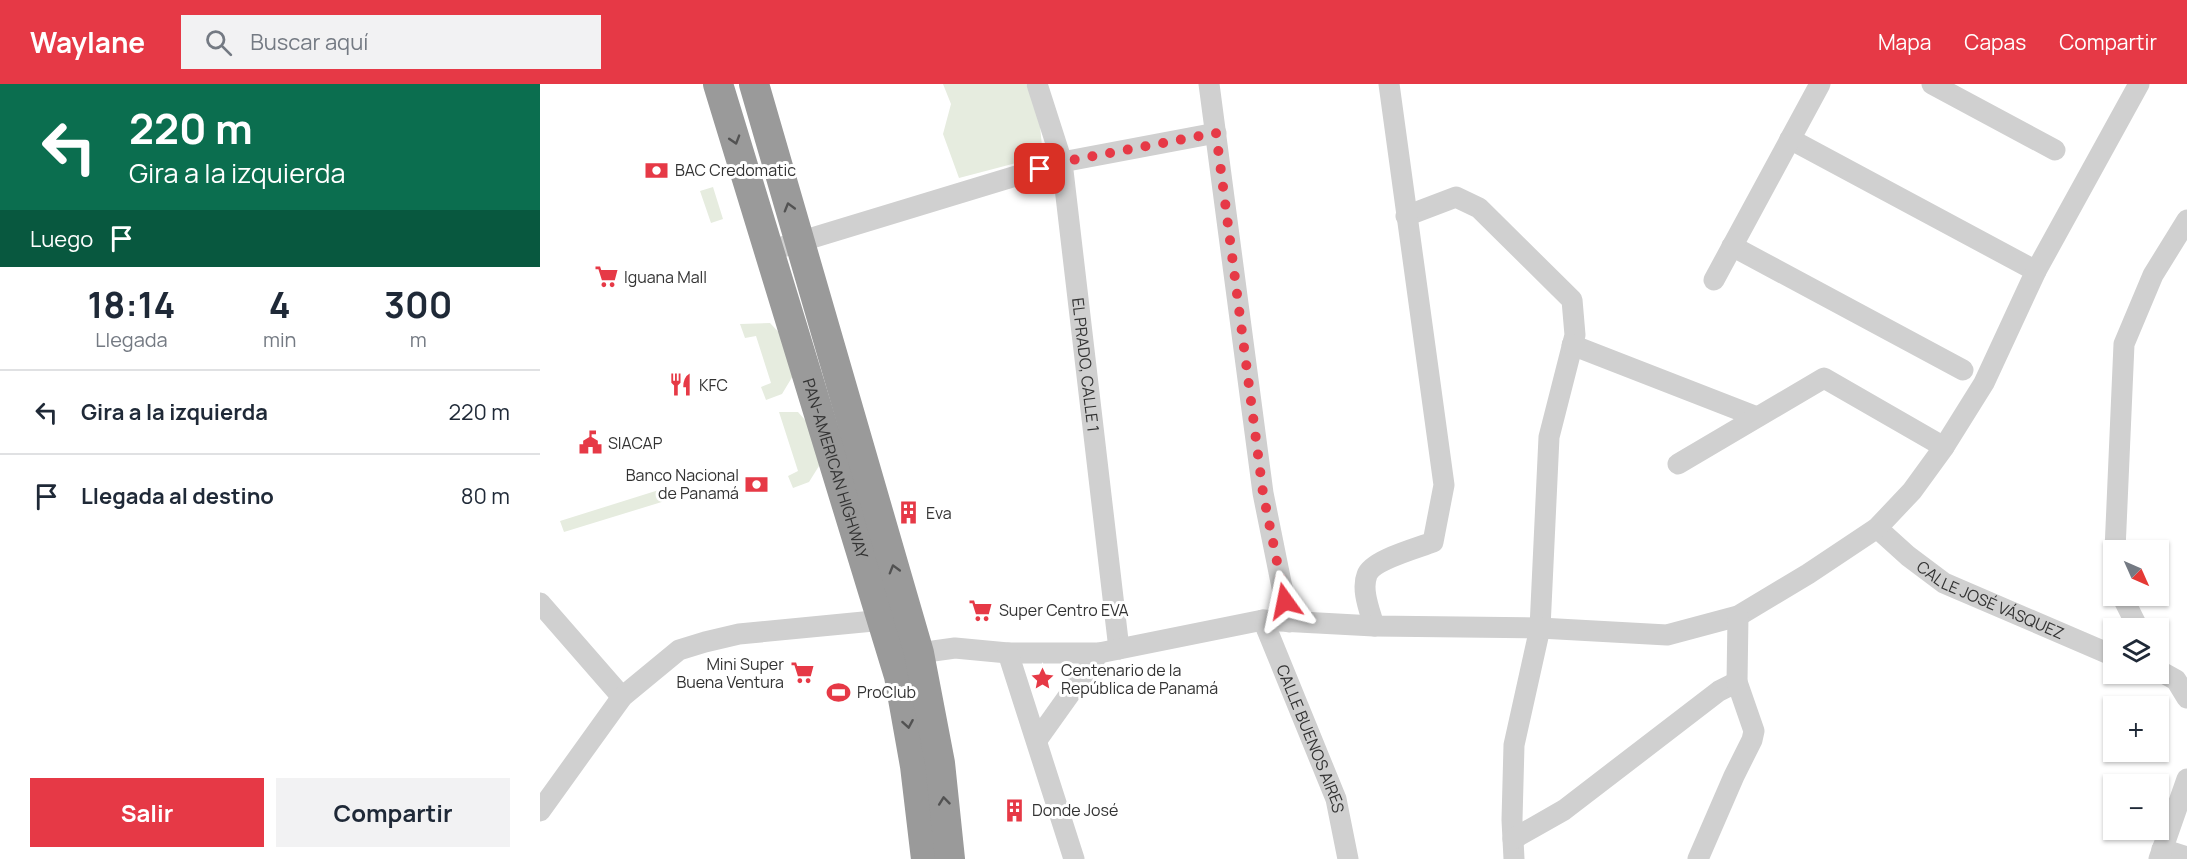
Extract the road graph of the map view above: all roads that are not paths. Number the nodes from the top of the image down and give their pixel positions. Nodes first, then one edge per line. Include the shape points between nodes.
1 (718, 84) edge
2 (754, 84) edge
3 (1037, 84) edge
4 (1209, 84) edge
5 (1389, 84) edge
6 (1820, 84) edge
7 (1932, 84) edge
8 (2139, 84) edge
9 (1216, 133) junction
10 (1790, 139) junction
11 (2055, 150) dead end
12 (1062, 162) junction
13 (1406, 216) junction
14 (2187, 220) edge
15 (798, 241) junction
16 (1732, 246) junction
17 (769, 251) junction
18 (2036, 271) junction
19 (1714, 280) dead end
20 (1572, 345) junction
21 (1963, 370) dead end
22 (1757, 417) junction
23 (1944, 447) junction
24 (1678, 464) dead end
25 (864, 465) junction
26 (1877, 528) junction
27 (2115, 540) edge
28 (873, 586) junction
29 (540, 603) edge
30 (1738, 616) junction
31 (1263, 620) junction
32 (1289, 622) junction
33 (1374, 626) junction
34 (1540, 628) junction
35 (905, 633) junction
36 (954, 648) junction
37 (1109, 651) junction
38 (2103, 651) edge
39 (1008, 653) junction
40 (2169, 676) edge
41 (1737, 682) junction
42 (2186, 695) edge
43 (622, 697) junction
44 (1037, 740) junction
45 (2187, 779) edge
46 (540, 812) edge
47 (1513, 849) edge
48 (2161, 854) edge
49 (2187, 857) edge
50 (926, 859) edge
51 (950, 859) edge
52 (1074, 859) edge
53 (1348, 859) edge
54 (1698, 859) edge

1 -> 17 highway, PAN-AMERICAN HIGHWAY
15 -> 2 highway, PAN-AMERICAN HIGHWAY
3 - 12 street, EL PRADO, CALLE 1
4 - 9 street
5 - 13 street
6 - 10 street
7 - 11 street
8 - 18 street
9 - 12 street
9 - 32 street via 1263,493
10 - 16 street
10 - 18 street
12 - 15 street
12 - 37 street, EL PRADO, CALLE 1
13 - 20 street via 1456,197 1479,208 1572,300
13 - 33 street via 1444,485 1433,542 1374,565 1366,575 1366,595
14 - 27 street via 2152,275 2124,344
15 - 17 street
15 - 25 highway, PAN-AMERICAN HIGHWAY
16 - 19 street
16 - 21 street
17 - 25 highway via 785,261 797,279 849,446
17 - 28 highway, PAN-AMERICAN HIGHWAY
18 - 23 street via 1984,383
20 - 22 street
20 - 34 street via 1549,437
22 - 23 street via 1824,378
22 - 24 street
23 - 26 street via 1912,491
35 -> 25 highway, PAN-AMERICAN HIGHWAY
26 - 30 street
26 - 38 street, CALLE JOSÉ VÁSQUEZ via 1944,583
28 - 35 highway, PAN-AMERICAN HIGHWAY
28 - 35 highway via 896,620 906,651 911,654
29 - 43 street
30 - 34 street via 1666,635
30 - 41 street
31 - 32 street
31 - 37 street
31 - 53 street, CALLE BUENOS AIRES via 1336,799
32 - 33 street
33 - 34 street
34 - 47 street via 1514,745
35 - 36 street
35 - 36 street
35 - 43 street via 739,634 679,650
35 -> 50 highway, PAN-AMERICAN HIGHWAY via 899,676
51 -> 35 highway, PAN-AMERICAN HIGHWAY via 940,763
36 - 39 street
37 - 39 street
37 - 44 street
39 - 44 street
40 - 42 street
41 - 47 street via 1719,691
41 - 54 street via 1754,731
43 - 46 street
44 - 52 street
45 - 48 street
48 - 49 street

